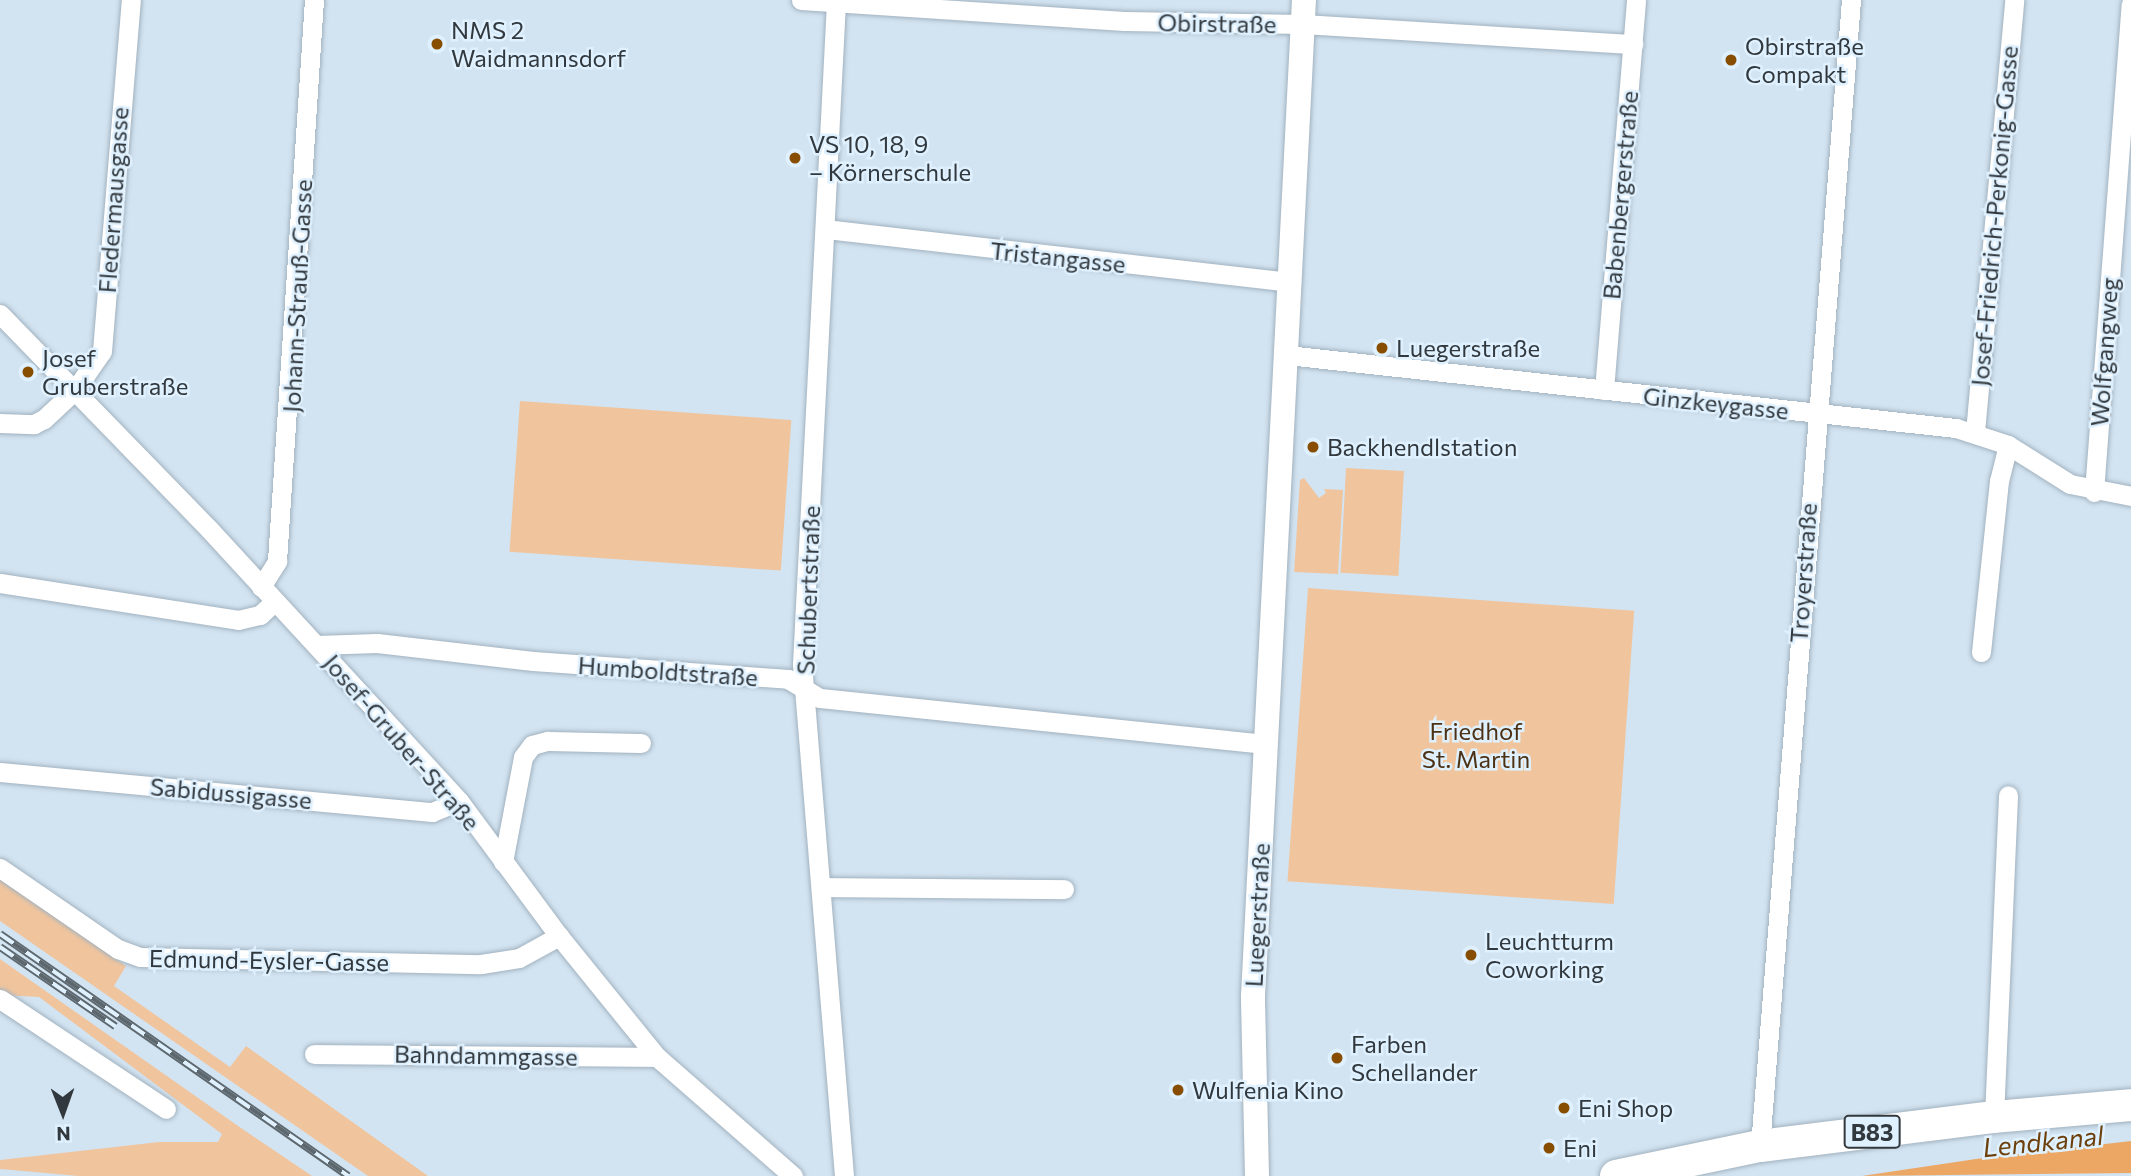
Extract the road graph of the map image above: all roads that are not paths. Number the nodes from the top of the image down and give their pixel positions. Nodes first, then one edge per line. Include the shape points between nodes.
1 (131, 0) edge
2 (313, 0) edge
3 (802, 0) edge
4 (1636, 0) edge
5 (1851, 0) edge
6 (2014, 0) edge
7 (836, 2) junction
8 (2131, 4) edge
9 (1304, 12) edge
10 (1633, 44) junction
11 (825, 229) junction
12 (1291, 282) junction
13 (0, 314) edge
14 (1287, 355) junction
15 (75, 390) junction
16 (1604, 390) junction
17 (1815, 414) junction
18 (0, 423) edge
19 (1975, 432) junction
20 (2008, 445) junction
21 (2094, 492) junction
22 (2131, 496) edge
23 (0, 583) edge
24 (261, 587) junction
25 (274, 602) junction
26 (316, 645) junction
27 (1981, 652) dead end
28 (805, 690) junction
29 (640, 743) dead end
30 (1266, 744) junction
31 (0, 772) edge
32 (2008, 796) dead end
33 (459, 800) junction
34 (503, 862) junction
35 (0, 868) edge
36 (823, 887) junction
37 (1064, 889) dead end
38 (559, 936) junction
39 (0, 999) edge
40 (314, 1054) dead end
41 (657, 1057) junction
42 (2131, 1105) edge
43 (166, 1109) dead end
44 (1993, 1117) junction
45 (1760, 1146) junction
46 (793, 1176) edge
47 (844, 1176) edge
48 (1257, 1176) edge
49 (1616, 1176) edge

1 - 15 street, Fledermausgasse via 102,351
2 - 24 street, Johann-Strauß-Gasse via 279,548 270,578
3 - 7 street, Obirstraße
4 - 10 street, Babenbergerstraße
5 - 17 street, Troyerstraße
6 - 19 street, Josef-Friedrich-Perkonig-Gasse
7 - 9 street, Obirstraße via 1124,22
7 - 11 street, Schubertstraße
8 - 21 street, Wolfgangweg
9 - 10 street, Obirstraße
9 - 12 street, Luegerstraße
10 - 16 street, Babenbergerstraße
11 - 12 street, Tristangasse
11 - 28 street, Schubertstraße via 802,664
12 - 14 street, Luegerstraße
13 - 15 street, Josef-Gruber-Straße
14 - 16 street, Ginzkeygasse
14 - 30 street, Luegerstraße
15 - 18 street, Fledermausgasse via 34,424
15 - 24 street, Josef-Gruber-Straße
16 - 17 street, Ginzkeygasse
17 - 19 street, Ginzkeygasse
17 - 45 street, Troyerstraße
19 - 20 street, Ginzkeygasse
20 - 21 street, Ginzkeygasse via 2070,484
20 - 27 street via 1999,481
21 - 22 street, Ginzkeygasse
23 - 25 street via 238,620 260,615
24 - 25 street, Josef-Gruber-Straße
25 - 26 street, Josef-Gruber-Straße
26 - 28 street, Humboldtstraße via 377,643 533,661 788,680
26 - 33 street, Josef-Gruber-Straße
28 - 30 street, Humboldtstraße via 820,698
28 - 36 street, Schubertstraße
29 - 34 street via 547,741 532,745 523,757
30 - 48 street, Luegerstraße via 1253,996
31 - 33 street, Sabidussigasse via 432,812
32 - 44 street
33 - 34 street, Josef-Gruber-Straße
34 - 38 street, Josef-Gruber-Straße
35 - 38 street, Edmund-Eysler-Gasse via 118,949 140,957 481,964 519,958
36 - 37 street
36 - 47 street, Schubertstraße
38 - 41 street, Josef-Gruber-Straße
39 - 43 street
40 - 41 street, Bahndammgasse
41 - 46 street, Josef-Gruber-Straße
42 - 44 main road, B83
44 - 45 main road, B83
45 - 49 main road, B83

